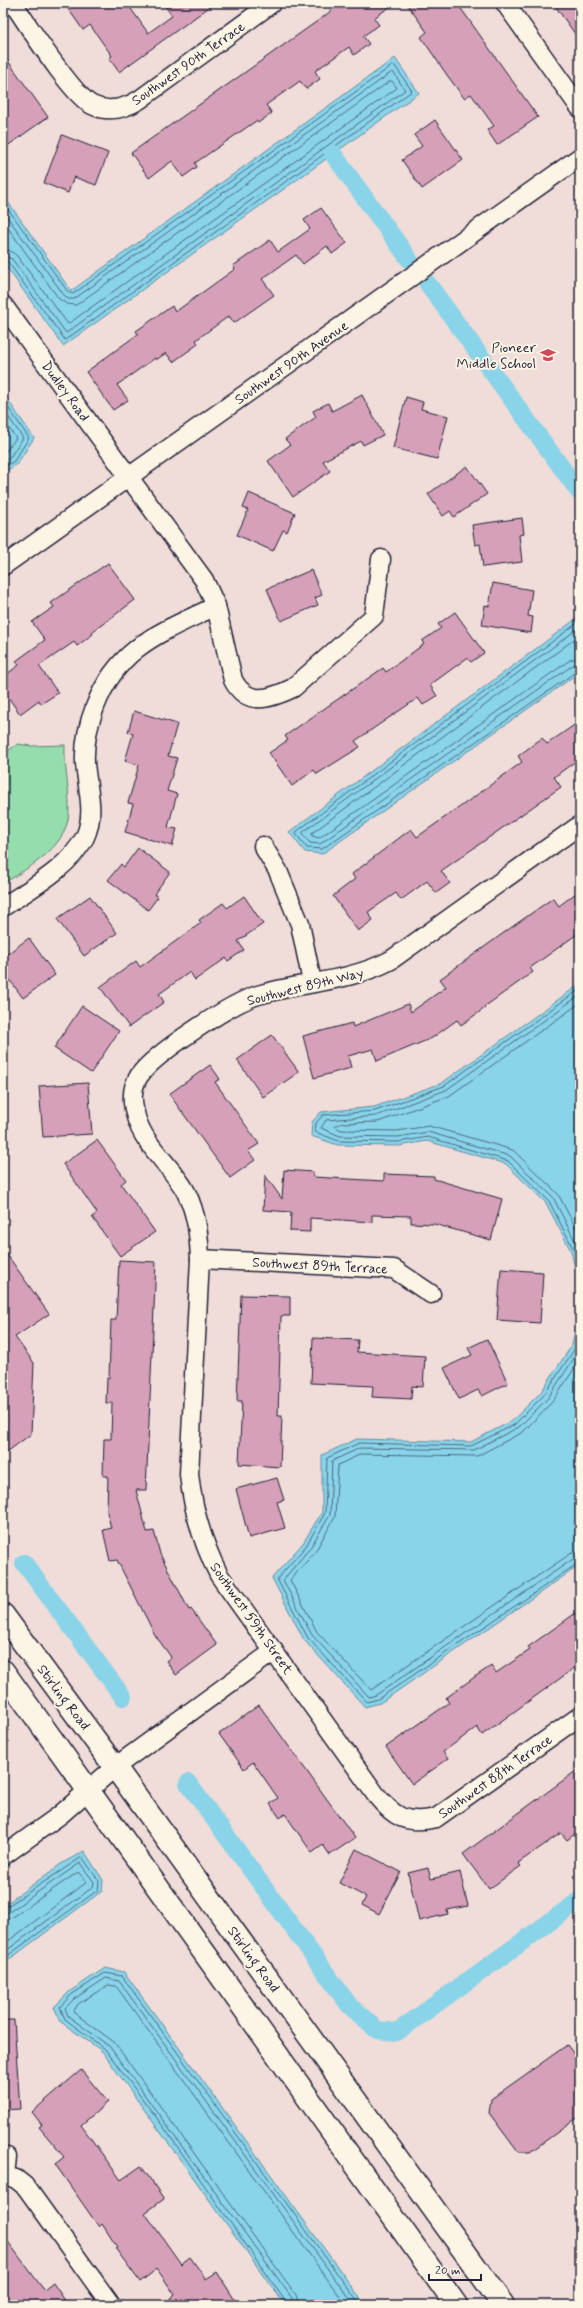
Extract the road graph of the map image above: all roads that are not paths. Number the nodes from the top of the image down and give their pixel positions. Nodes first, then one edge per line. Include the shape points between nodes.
1 (12, 3) edge
2 (505, 3) edge
3 (265, 5) edge
4 (580, 108) edge
5 (580, 157) edge
6 (3, 305) edge
7 (129, 476) junction
8 (381, 559) dead end
9 (3, 566) edge
10 (216, 606) junction
11 (580, 824) edge
12 (263, 846) dead end
13 (3, 907) edge
14 (312, 982) junction
15 (200, 1259) junction
16 (431, 1294) dead end
17 (3, 1615) edge
18 (274, 1651) junction
19 (3, 1671) edge
20 (580, 1716) edge
21 (115, 1767) junction
22 (89, 1790) junction
23 (406, 1820) joint
24 (3, 1856) edge
25 (7, 2157) dead end
26 (4, 2175) edge
27 (111, 2305) edge
28 (456, 2305) edge
29 (503, 2305) edge

1 - 3 street, Southwest 90th Terrace via 84,100 99,108 116,109 135,102
2 - 4 street
5 - 7 street, Southwest 90th Avenue
6 - 7 street, Dudley Road
7 - 9 street, Southwest 90th Avenue
7 - 10 street, Dudley Road via 204,580
8 - 10 street, Dudley Road via 374,616 293,688 281,694 266,698 245,696 238,689 228,667
10 - 13 street via 162,632 137,648 123,659 110,677 99,696 87,728 85,761 91,812 85,837 69,859
11 - 14 street, Southwest 89th Way via 391,960 350,977
12 - 14 street via 278,871 300,924
14 - 15 street, Southwest 89th Way via 256,995 237,1003 148,1065 138,1078 132,1104 136,1119 185,1191 194,1212 199,1234
15 - 16 street, Southwest 89th Terrace via 394,1269
15 - 18 street, Southwest 59th Street via 190,1438 189,1474 192,1502 207,1551 219,1575
17 - 21 main road, Stirling Road
18 - 21 street
18 - 23 street, Southwest 59th Street via 383,1804 395,1815
19 - 22 main road
20 - 23 street, Southwest 88th Terrace via 436,1818
21 - 22 street
21 - 29 main road, Stirling Road
22 - 24 street via 60,1815
22 - 28 main road
25 - 26 street
26 - 27 street via 16,2179 26,2187

